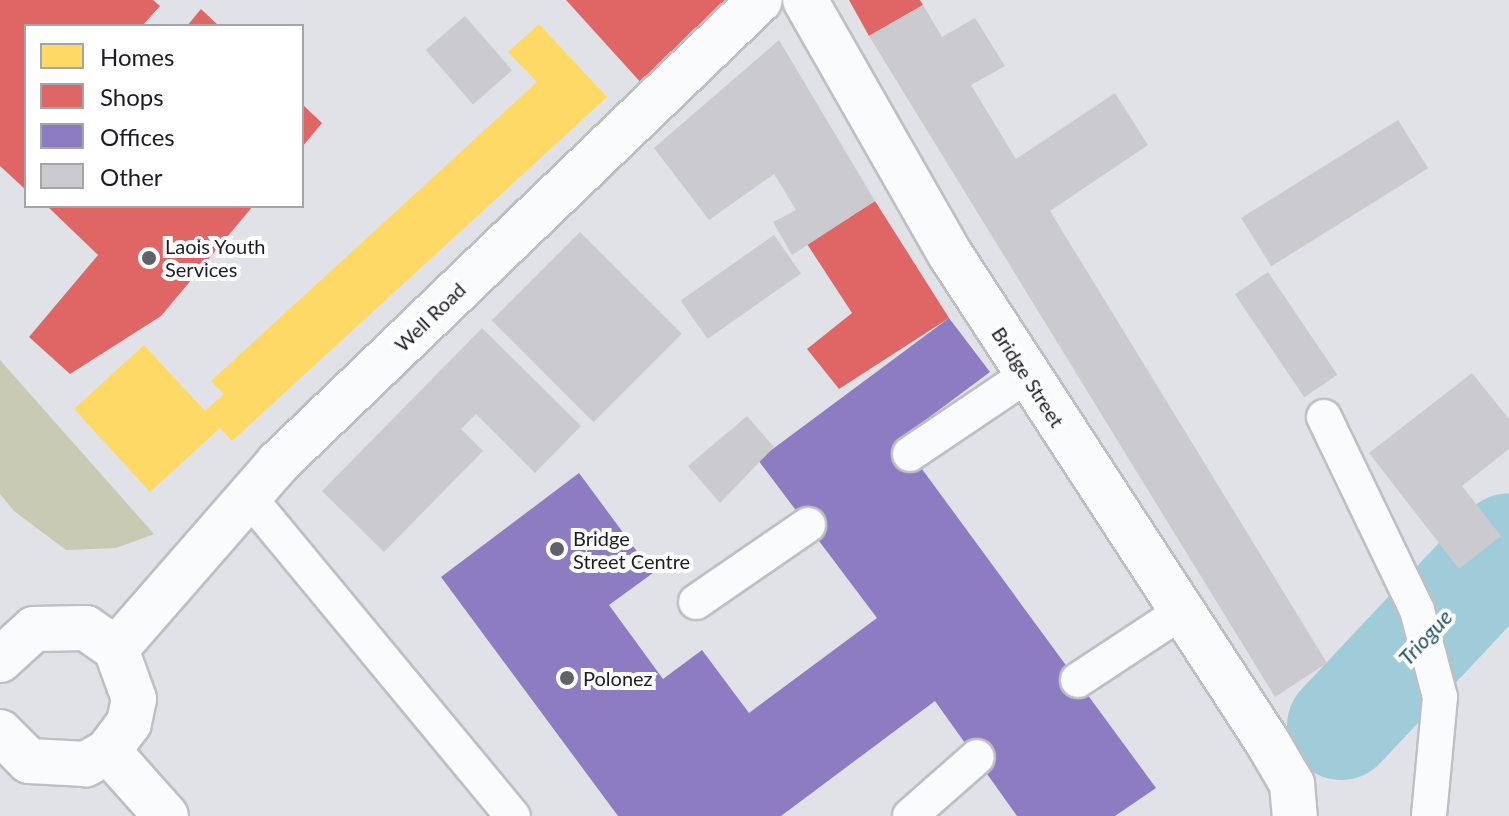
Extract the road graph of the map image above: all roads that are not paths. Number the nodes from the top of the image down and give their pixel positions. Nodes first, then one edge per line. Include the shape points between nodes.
1 (760, 0) edge
2 (805, 0) edge
3 (1027, 375) junction
4 (1324, 417) dead end
5 (910, 454) dead end
6 (247, 495) junction
7 (808, 525) dead end
8 (696, 602) dead end
9 (1181, 612) junction
10 (4, 643) edge
11 (116, 649) junction
12 (1078, 680) dead end
13 (0, 732) edge
14 (108, 751) junction
15 (977, 757) dead end
16 (1294, 800) edge
17 (166, 816) edge
18 (513, 816) edge
19 (910, 816) edge
20 (1429, 816) edge

1 - 6 street, Well Road
2 - 3 street, Bridge Street
3 - 5 lane
3 - 9 street, Bridge Street
4 - 20 lane via 1417,610 1440,697
6 - 11 street, Well Road
6 - 18 lane
7 - 8 lane
9 - 12 lane
9 - 16 street, Bridge Street via 1268,743
10 - 11 street via 62,624 86,628
11 - 14 street via 134,699 129,723
13 - 14 street via 29,761 53,768 86,764
14 - 17 street
15 - 19 lane

